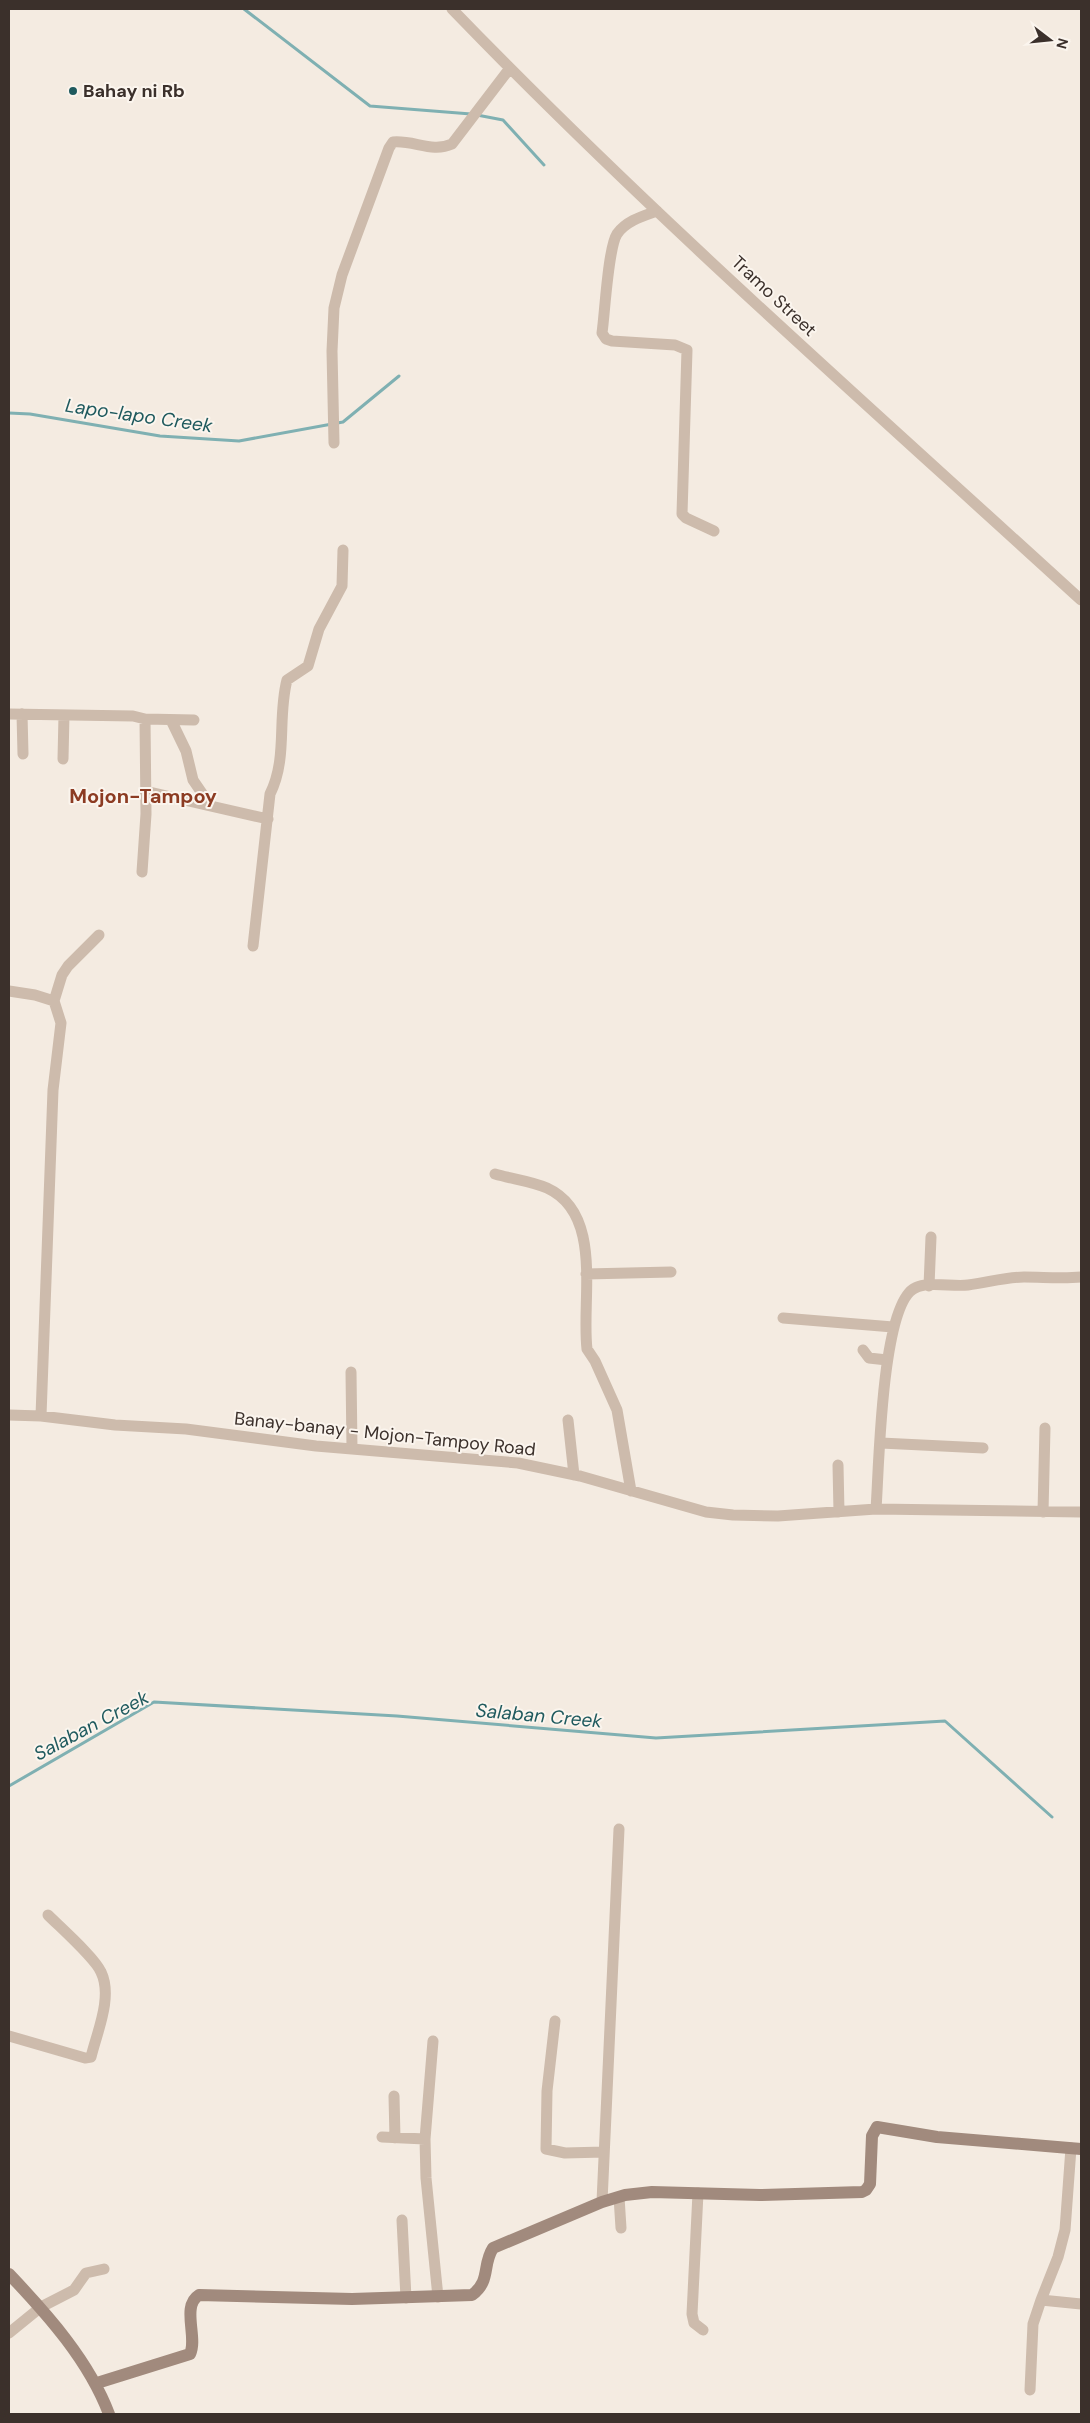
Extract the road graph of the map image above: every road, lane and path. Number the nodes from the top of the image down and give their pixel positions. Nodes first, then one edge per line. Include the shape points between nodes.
1 (452, 9) edge
2 (510, 68) junction
3 (657, 211) junction
4 (334, 443) dead end
5 (714, 531) dead end
6 (343, 550) dead end
7 (1081, 600) edge
8 (9, 714) edge
9 (22, 714) junction
10 (64, 715) junction
11 (145, 719) junction
12 (171, 720) junction
13 (194, 720) dead end
14 (23, 754) dead end
15 (63, 759) dead end
16 (145, 791) junction
17 (206, 799) dead end
18 (268, 819) junction
19 (142, 872) dead end
20 (99, 935) dead end
21 (253, 946) dead end
22 (9, 991) edge
23 (54, 1001) junction
24 (495, 1174) dead end
25 (931, 1237) dead end
26 (671, 1272) dead end
27 (586, 1274) junction
28 (1081, 1277) edge
29 (929, 1286) junction
30 (783, 1318) dead end
31 (893, 1327) junction
32 (863, 1350) dead end
33 (887, 1360) junction
34 (351, 1372) dead end
35 (9, 1415) edge
36 (41, 1416) junction
37 (568, 1420) dead end
38 (1045, 1428) dead end
39 (881, 1444) junction
40 (983, 1448) dead end
41 (352, 1449) junction
42 (838, 1465) dead end
43 (574, 1475) junction
44 (631, 1491) junction
45 (876, 1509) junction
46 (839, 1512) junction
47 (1043, 1512) junction
48 (1081, 1512) edge
49 (619, 1829) dead end
50 (48, 1914) dead end
51 (555, 2021) dead end
52 (9, 2036) edge
53 (433, 2042) dead end
54 (394, 2096) dead end
55 (382, 2137) dead end
56 (395, 2138) junction
57 (425, 2139) junction
58 (1076, 2149) edge
59 (604, 2152) junction
60 (698, 2193) junction
61 (619, 2197) junction
62 (602, 2202) junction
63 (402, 2220) dead end
64 (621, 2228) dead end
65 (104, 2269) dead end
66 (9, 2274) edge
67 (438, 2297) junction
68 (406, 2298) junction
69 (1040, 2300) junction
70 (1081, 2304) edge
71 (41, 2307) junction
72 (704, 2330) dead end
73 (9, 2333) edge
74 (97, 2384) junction
75 (1030, 2390) dead end
76 (109, 2414) edge

1 - 2 street, Tramo Street
2 - 3 street, Tramo Street
2 - 4 street via 452,144 430,148 401,141 393,142 389,148 342,275 334,308
3 - 5 street via 632,221 618,233 611,248 602,333 612,341 675,345 687,350 682,514
3 - 7 street, Tramo Street
6 - 18 street via 342,586 319,629 308,666 287,680 284,690 278,778 270,794
8 - 9 street
9 - 10 street
9 - 14 street
10 - 11 street
10 - 15 street
11 - 12 street
11 - 16 street
12 - 13 street
12 - 17 street via 186,751 192,780
16 - 18 street
16 - 19 street
18 - 21 street
20 - 23 street via 68,966
22 - 23 street
23 - 36 street via 61,1023 53,1090
24 - 27 street via 547,1188 561,1198 573,1212 582,1231
25 - 29 street
26 - 27 street
27 - 44 street via 588,1349 617,1410
28 - 29 street via 1023,1277 967,1285
29 - 31 street via 908,1292 900,1304
30 - 31 street
31 - 33 street
32 - 33 street via 869,1358
33 - 39 street
34 - 41 street
35 - 36 street, Banay-banay - Mojon-Tampoy Road
36 - 41 street, Banay-banay - Mojon-Tampoy Road
37 - 43 street
38 - 47 street
39 - 40 street
39 - 45 street
41 - 43 street, Banay-banay - Mojon-Tampoy Road via 518,1462
42 - 46 street
43 - 44 street, Banay-banay - Mojon-Tampoy Road
44 - 46 street, Banay-banay - Mojon-Tampoy Road via 706,1512 733,1515
45 - 46 street, Banay-banay - Mojon-Tampoy Road
45 - 47 street, Banay-banay - Mojon-Tampoy Road
47 - 48 street, Banay-banay - Mojon-Tampoy Road
49 - 59 street
50 - 52 street via 101,1972 105,1990 103,2007 91,2056 84,2058
51 - 59 street via 547,2091 546,2149 565,2153
53 - 57 street
54 - 56 street
55 - 56 street
56 - 57 street
57 - 67 street
58 - 60 street via 937,2137 877,2127 872,2136 870,2184 862,2192
58 - 69 street via 1065,2230
59 - 62 street
60 - 61 street via 652,2192
60 - 72 street via 692,2314 694,2324
61 - 62 street
61 - 64 street
62 - 67 street via 493,2248 485,2280 472,2295
63 - 68 street
65 - 71 street via 86,2274 74,2290
66 - 71 street
67 - 68 street
68 - 74 street via 228,2298 199,2295 194,2299 191,2310 190,2354
69 - 70 street
69 - 75 street via 1033,2324
71 - 73 street
71 - 74 street
74 - 76 street

